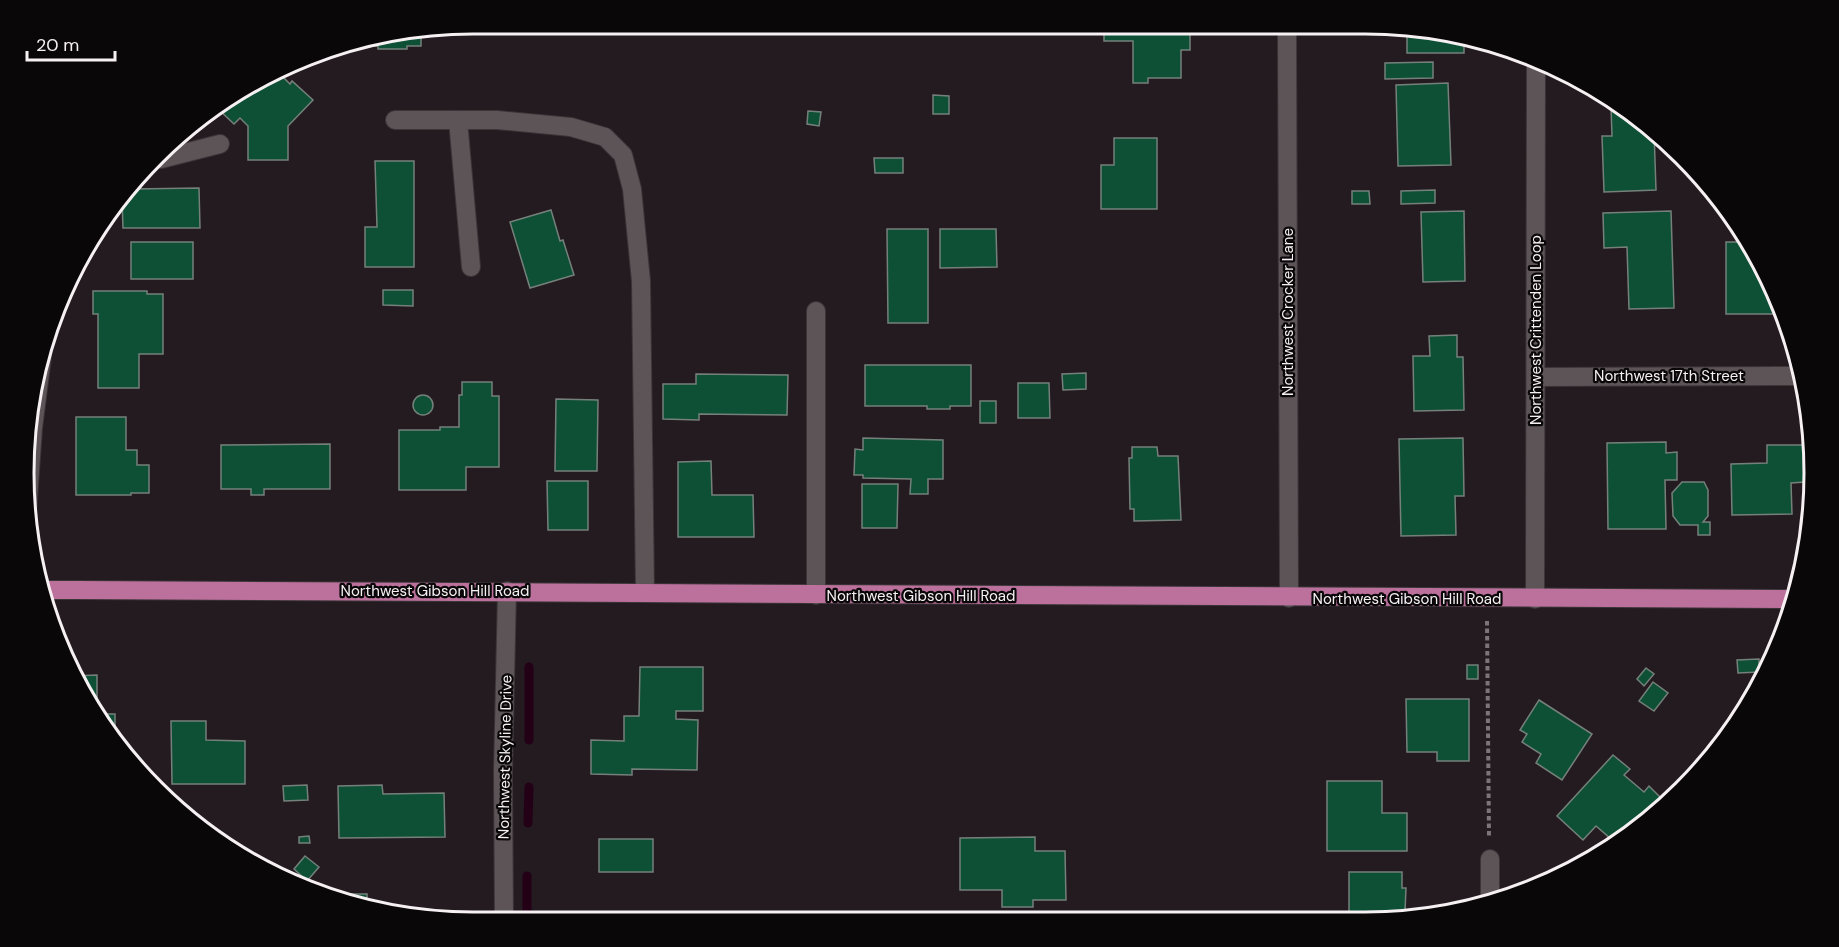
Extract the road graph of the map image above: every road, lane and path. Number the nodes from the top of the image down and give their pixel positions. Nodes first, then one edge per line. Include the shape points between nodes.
1 (1287, 34) edge
2 (1536, 69) edge
3 (395, 120) dead end
4 (458, 120) junction
5 (220, 144) dead end
6 (169, 157) edge
7 (471, 267) dead end
8 (816, 311) dead end
9 (1793, 376) edge
10 (1537, 377) junction
11 (50, 590) edge
12 (507, 591) junction
13 (645, 593) junction
14 (816, 596) junction
15 (1288, 598) junction
16 (1487, 599) junction
17 (1535, 599) junction
18 (1786, 599) edge
19 (1490, 859) joint
20 (1490, 894) edge
21 (504, 912) edge

1 - 15 street, Northwest Crocker Lane
2 - 10 street, Northwest Crittenden Loop
3 - 4 street
4 - 7 street
4 - 13 street via 572,127 605,137 623,155 632,189 640,281
5 - 6 street
8 - 14 street
9 - 10 street, Northwest 17th Street
10 - 17 street, Northwest Crittenden Loop
11 - 12 main road, Northwest Gibson Hill Road
12 - 13 main road, Northwest Gibson Hill Road
12 - 21 street, Northwest Skyline Drive
13 - 14 main road, Northwest Gibson Hill Road
14 - 15 main road, Northwest Gibson Hill Road
15 - 16 main road, Northwest Gibson Hill Road
16 - 17 main road, Northwest Gibson Hill Road
16 - 19 path
17 - 18 main road, Northwest Gibson Hill Road
19 - 20 street

